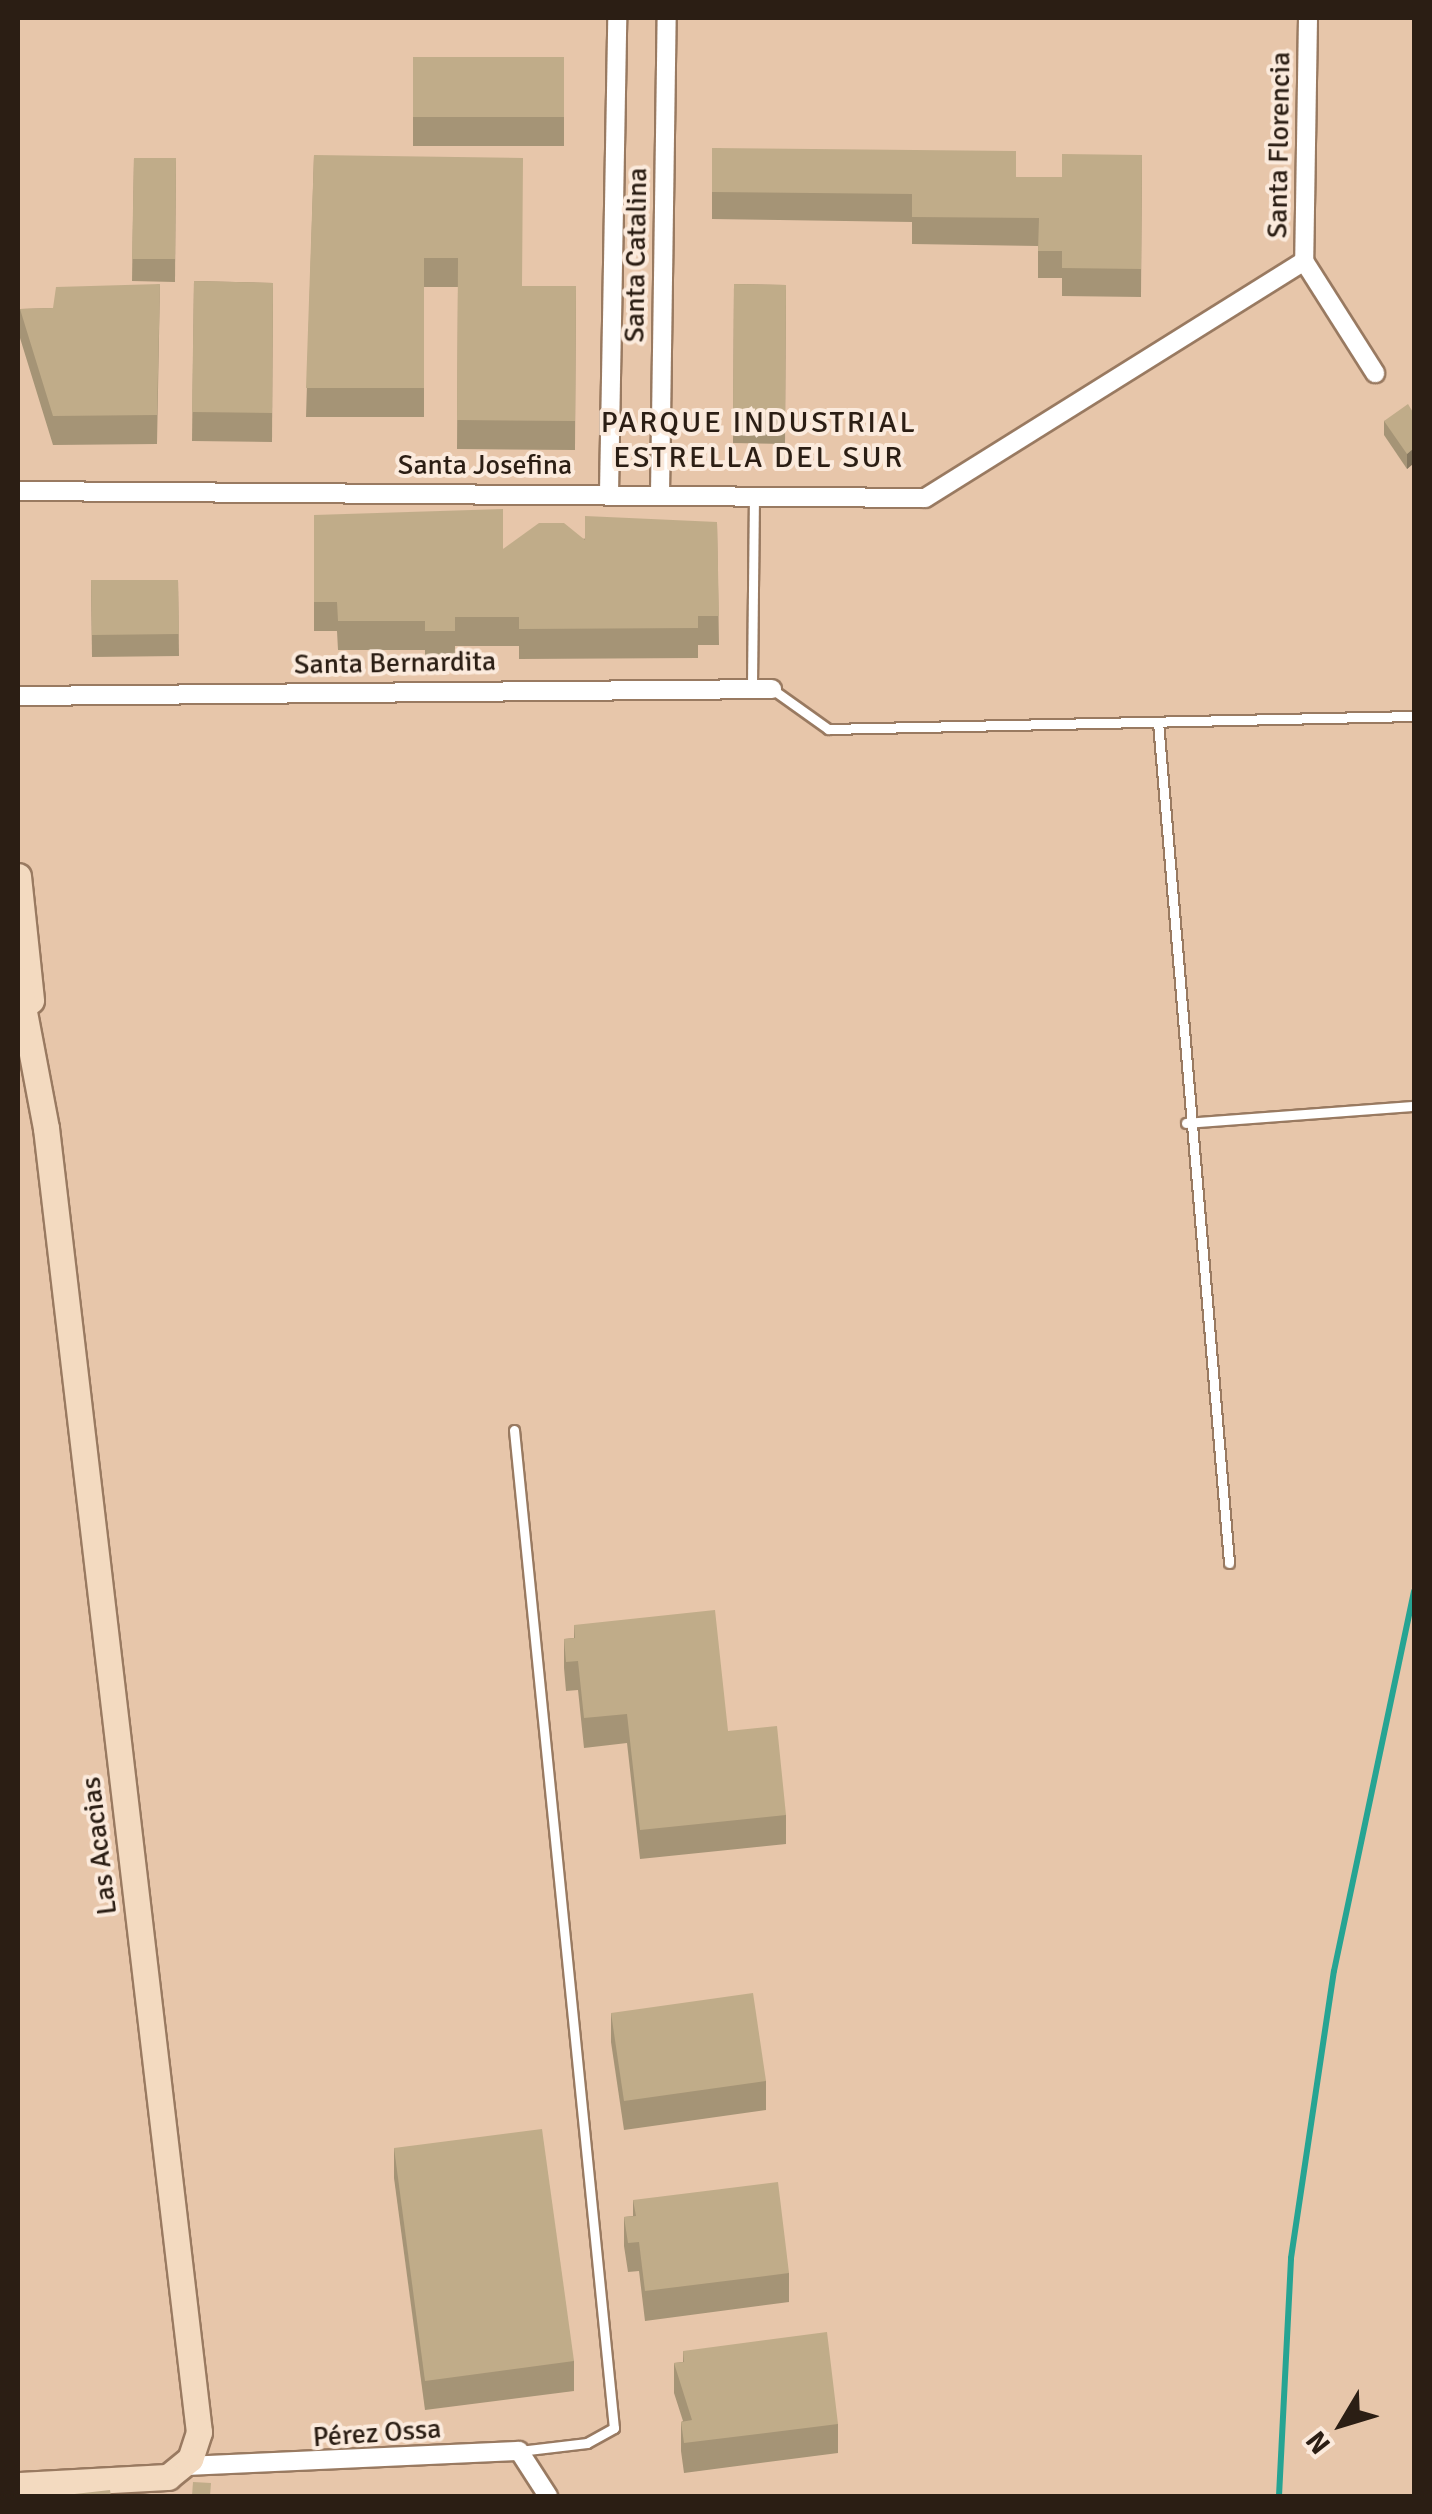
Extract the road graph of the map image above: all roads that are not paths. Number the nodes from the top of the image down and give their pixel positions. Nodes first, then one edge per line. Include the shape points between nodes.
1 (617, 18) edge
2 (667, 18) edge
3 (1308, 18) edge
4 (1304, 261) junction
5 (1376, 372) dead end
6 (18, 492) edge
7 (608, 493) junction
8 (660, 494) junction
9 (754, 498) junction
10 (752, 685) junction
11 (772, 689) joint
12 (18, 696) edge
13 (1414, 716) edge
14 (1158, 722) junction
15 (18, 876) edge
16 (18, 980) edge
17 (33, 1045) junction
18 (1414, 1106) edge
19 (1186, 1123) junction
20 (514, 1430) dead end
21 (1230, 1563) dead end
22 (520, 2452) junction
23 (184, 2466) junction
24 (18, 2485) edge
25 (548, 2496) edge

1 - 7 street, Santa Catalina
2 - 8 street, Santa Catalina
3 - 4 street, Santa Florencia
4 - 5 street, Santa Florencia
4 - 9 street, Santa Josefina via 942,493 899,501
6 - 7 street, Santa Josefina
7 - 8 street, Santa Josefina
8 - 9 street, Santa Josefina
9 - 10 lane
10 - 11 street, Santa Bernardita
10 - 12 street, Santa Bernardita
11 - 14 lane via 828,729
13 - 14 lane
14 - 19 lane
15 - 17 main road, Las Acacias
16 - 17 main road, Las Acacias
17 - 23 main road, Las Acacias via 199,2432
18 - 19 lane
19 - 21 lane
20 - 22 lane via 614,2428 587,2442
22 - 23 street, Pérez Ossa
22 - 25 street
23 - 24 main road via 158,2479

